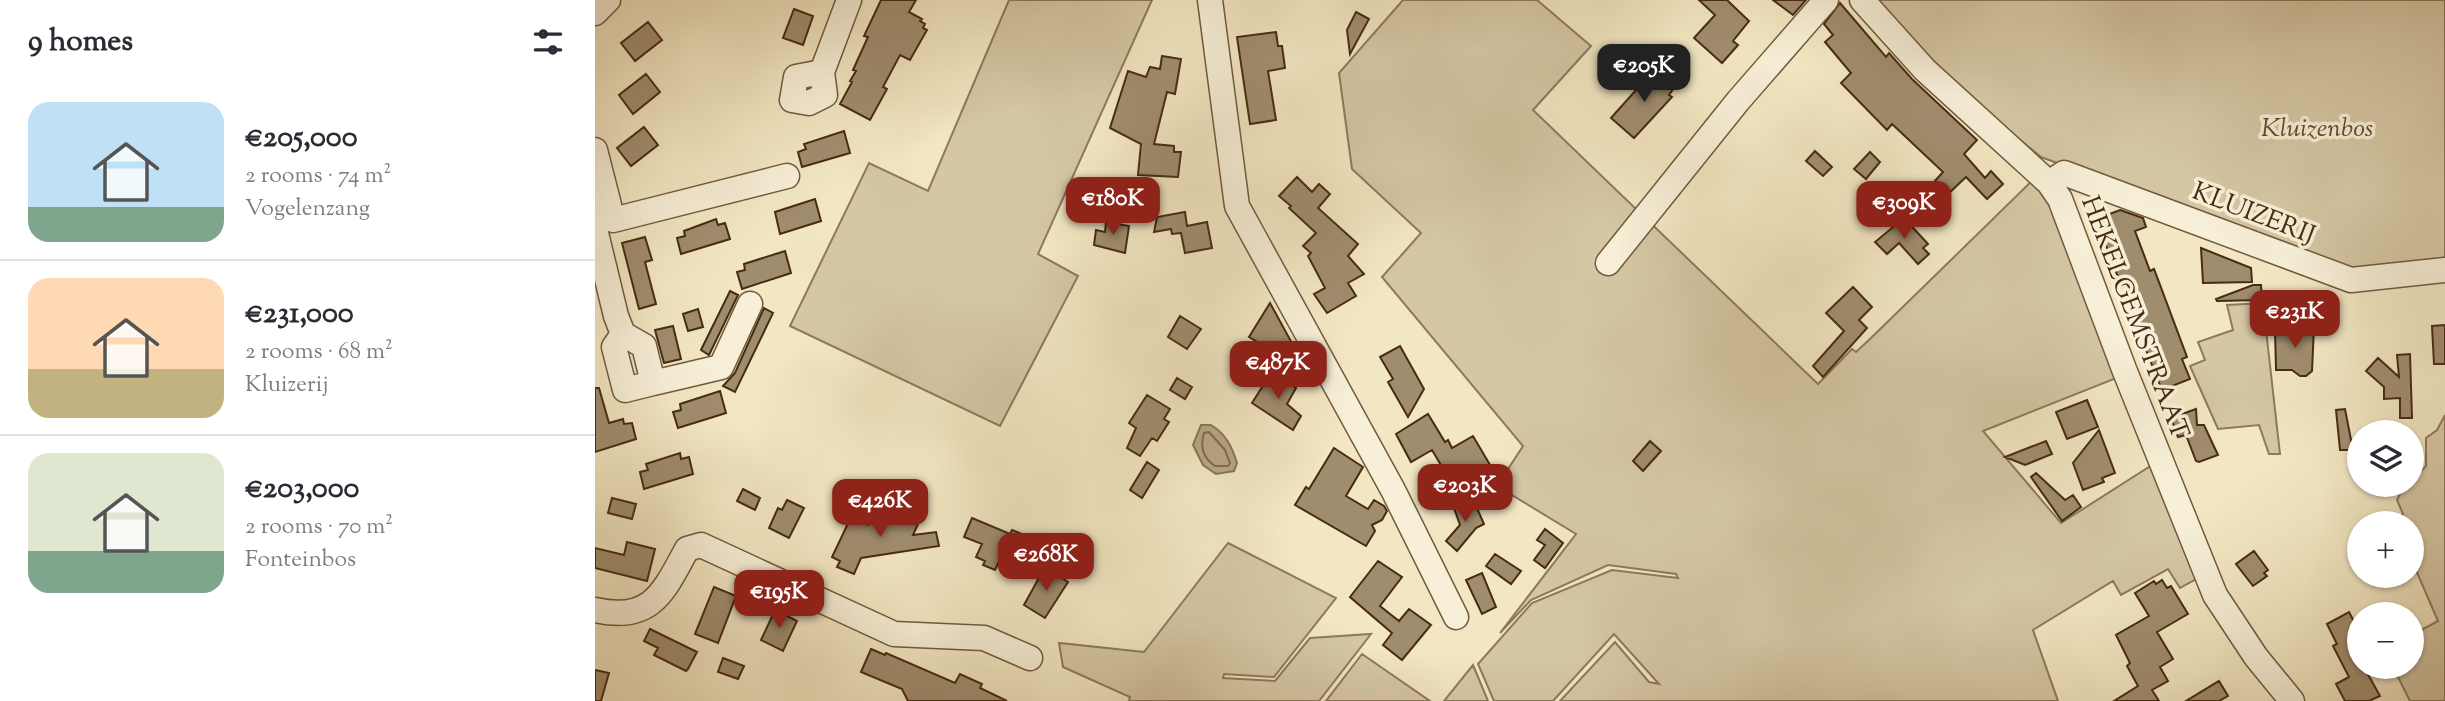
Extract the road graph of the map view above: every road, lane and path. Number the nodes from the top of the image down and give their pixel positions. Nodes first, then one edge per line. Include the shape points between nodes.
1 (608, 0) edge
2 (849, 0) edge
3 (1210, 0) edge
4 (1826, 0) edge
5 (1862, 0) edge
6 (595, 13) edge
7 (822, 72) dead end
8 (595, 150) edge
9 (787, 176) dead end
10 (2049, 183) junction
11 (597, 220) edge
12 (1608, 262) dead end
13 (2445, 270) edge
14 (750, 304) dead end
15 (595, 610) edge
16 (1456, 617) dead end
17 (1030, 658) dead end
18 (2292, 701) edge

1 - 6 street
2 - 7 street
3 - 16 street via 1237,206 1393,491
4 - 12 street
5 - 10 street, HEKELGEMSTRAAT via 1925,70
8 - 11 street via 609,205
9 - 11 street via 613,220
10 - 13 street, KLUIZERIJ via 2064,173 2351,280
10 - 18 street, HEKELGEMSTRAAT via 2060,200 2215,595
11 - 14 street via 623,334 614,347 625,390 720,367
15 - 17 street via 608,613 645,608 657,600 687,549 701,545 894,634 984,638

